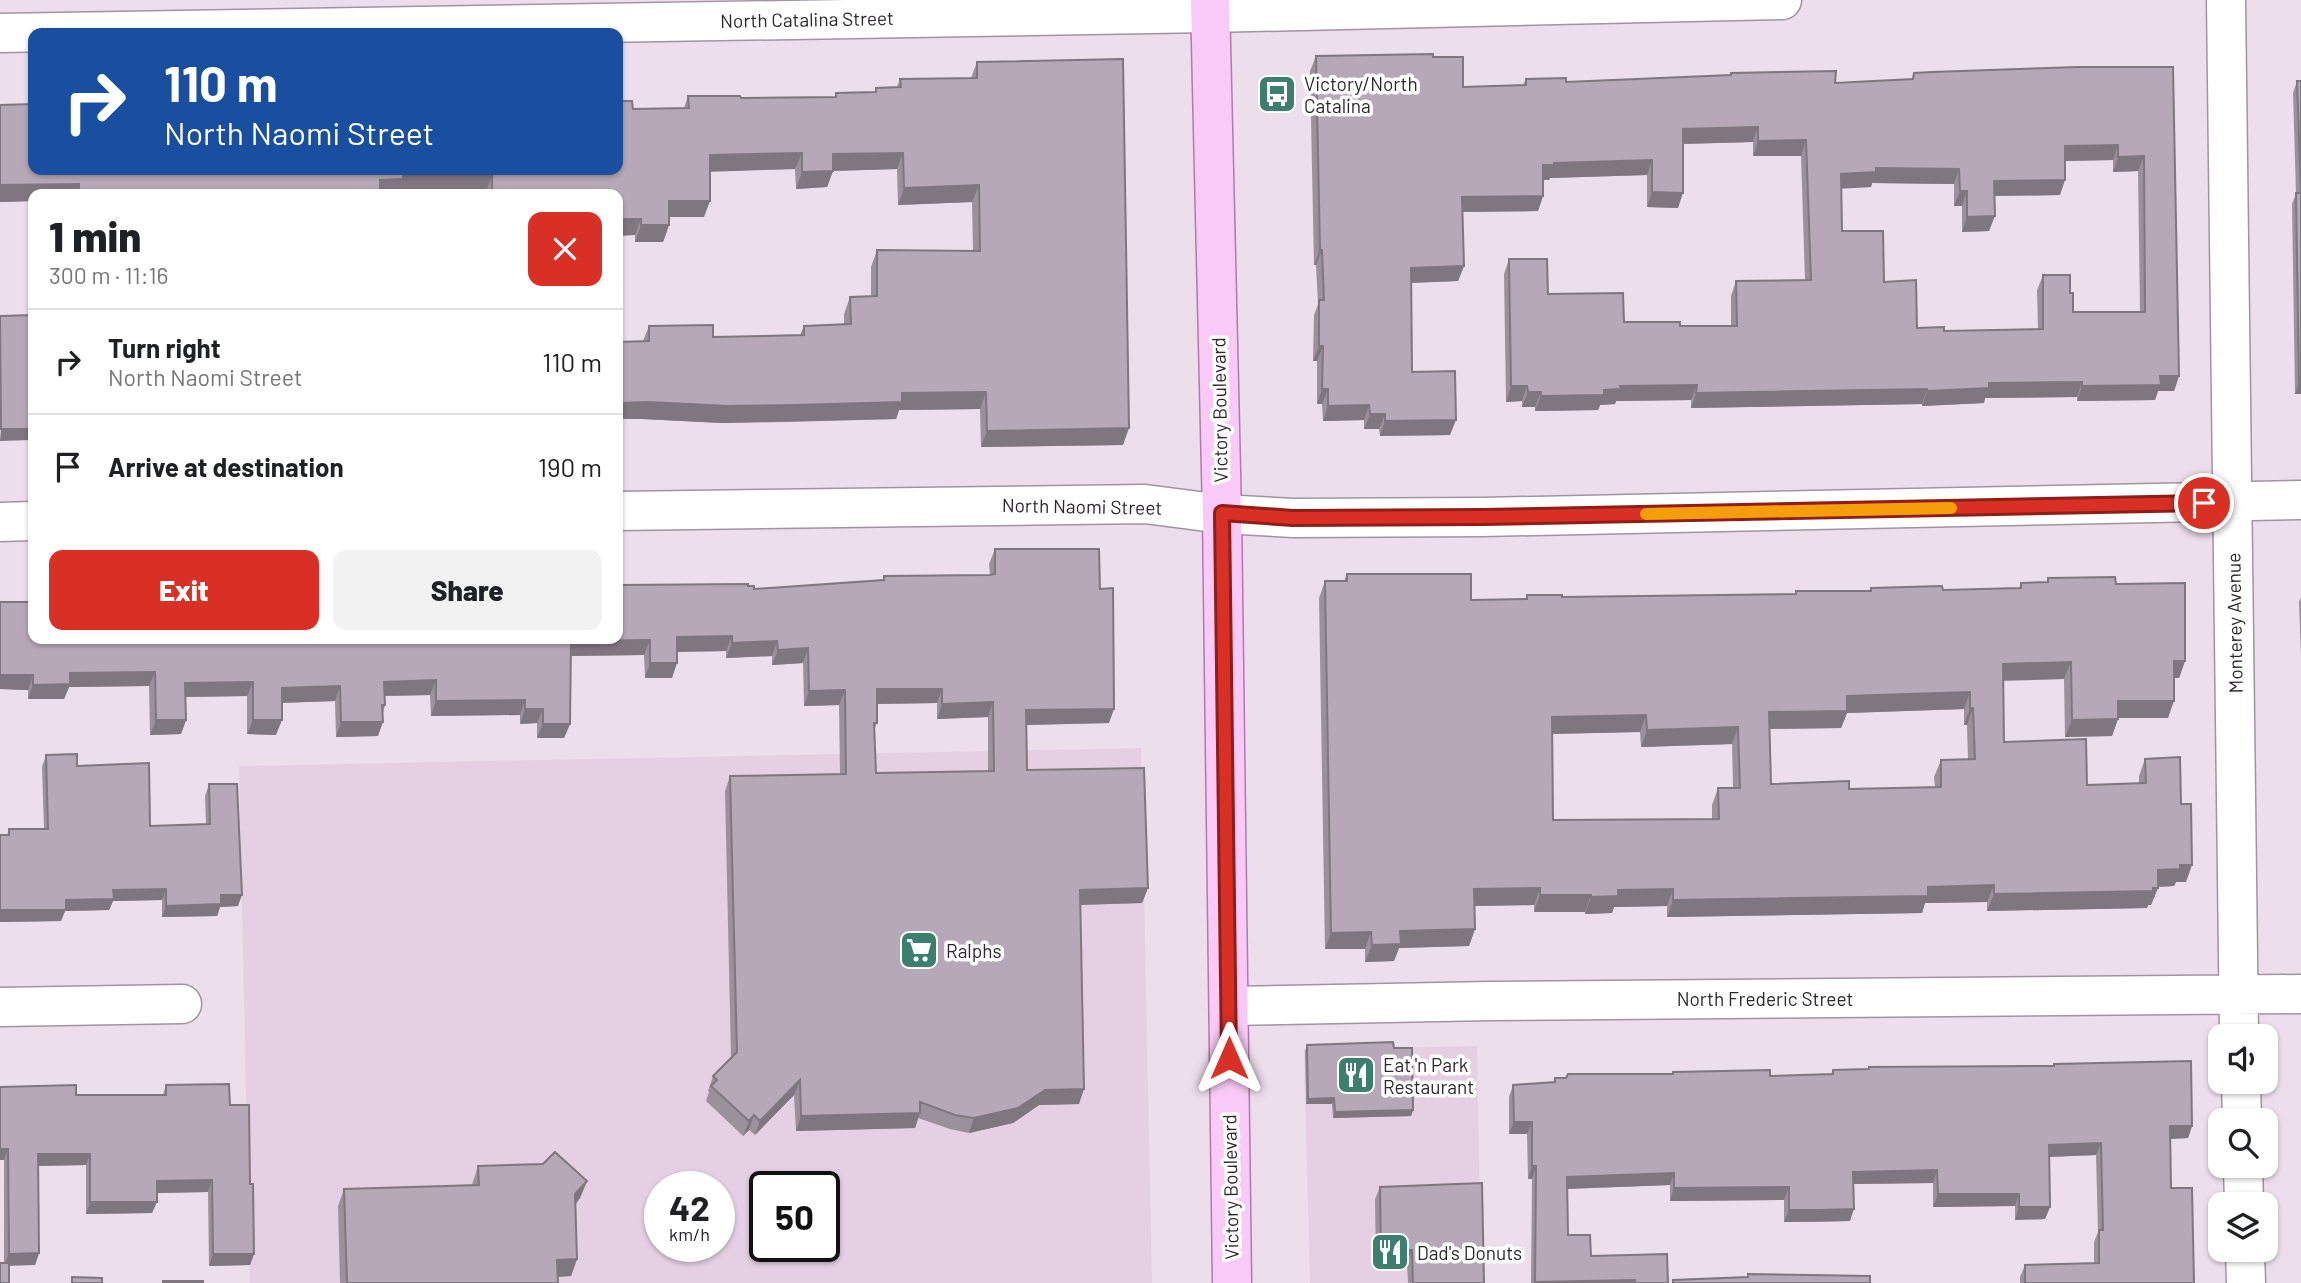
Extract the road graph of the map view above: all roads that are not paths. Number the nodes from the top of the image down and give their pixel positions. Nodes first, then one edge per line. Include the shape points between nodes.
1 (1782, 0) edge
2 (2226, 0) edge
3 (1210, 6) edge
4 (224, 28) edge
5 (28, 32) edge
6 (0, 33) edge
7 (2301, 500) edge
8 (2232, 502) junction
9 (623, 511) edge
10 (1222, 513) junction
11 (28, 521) edge
12 (0, 522) edge
13 (2301, 994) edge
14 (2238, 995) junction
15 (182, 1004) dead end
16 (1229, 1006) junction
17 (0, 1007) edge
18 (2239, 1024) edge
19 (2245, 1262) edge
20 (1231, 1283) edge
21 (2246, 1283) edge

1 - 3 street, North Catalina Street
2 - 8 street, Monterey Avenue
3 - 4 street, North Catalina Street
3 - 10 main road, Victory Boulevard
5 - 6 street, North Catalina Street
7 - 8 street, North Naomi Street
8 - 10 street, North Naomi Street via 1482,517 1293,518
8 - 14 street, Monterey Avenue
9 - 10 street, North Naomi Street via 1145,504
10 - 16 main road, Victory Boulevard
11 - 12 street
13 - 14 street, North Frederic Street
14 - 16 street, North Frederic Street
14 - 18 street, Monterey Avenue
15 - 17 street
16 - 20 main road, Victory Boulevard
19 - 21 street

